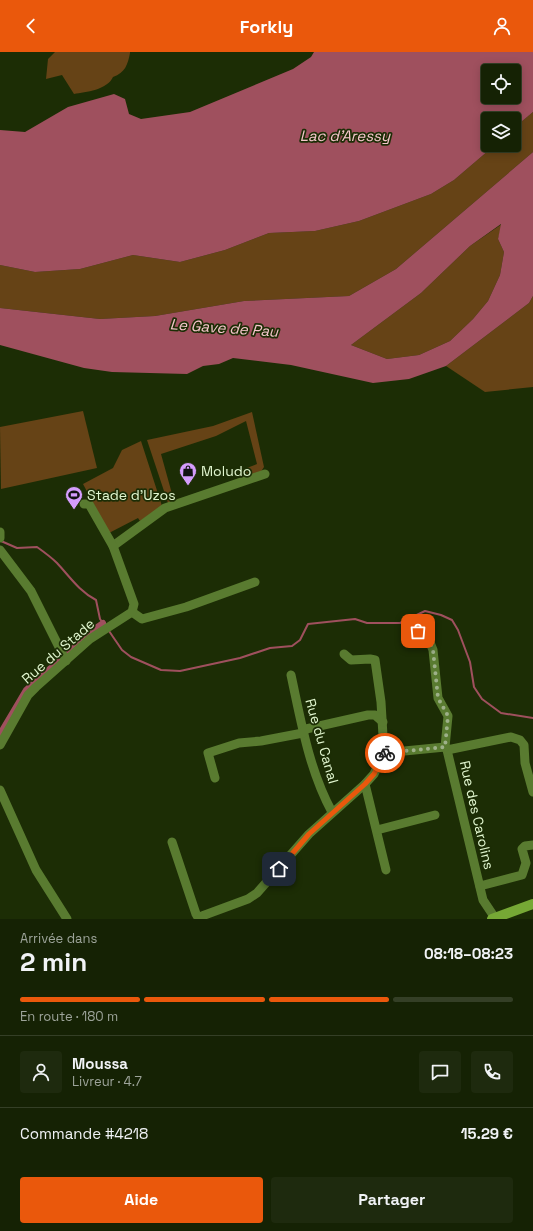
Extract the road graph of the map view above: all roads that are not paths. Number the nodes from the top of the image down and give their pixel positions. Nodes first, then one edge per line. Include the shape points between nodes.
1 (265, 474) dead end
2 (84, 504) dead end
3 (0, 532) edge
4 (0, 538) edge
5 (113, 546) junction
6 (0, 550) edge
7 (255, 582) dead end
8 (132, 612) junction
9 (418, 631) dead end
10 (344, 654) dead end
11 (64, 657) junction
12 (291, 675) dead end
13 (381, 704) junction
14 (372, 715) junction
15 (383, 722) junction
16 (303, 733) junction
17 (0, 745) edge
18 (446, 748) junction
19 (384, 753) junction
20 (529, 754) edge
21 (215, 778) dead end
22 (365, 784) junction
23 (0, 790) edge
24 (533, 792) edge
25 (332, 812) junction
26 (435, 815) dead end
27 (377, 830) junction
28 (172, 842) dead end
29 (533, 845) edge
30 (386, 870) dead end
31 (480, 886) junction
32 (533, 904) edge
33 (67, 919) edge
34 (199, 919) edge
35 (493, 919) edge

1 - 5 street via 165,508
2 - 5 street via 89,504
3 - 4 street
5 - 8 street via 134,604
6 - 11 street via 31,591
7 - 8 street via 186,607 142,619
8 - 11 street, Rue du Stade
9 - 18 street via 429,640 433,650 438,698 448,716
10 - 13 street via 351,660 375,660
11 - 17 street, Rue du Stade via 28,696
12 - 16 street, Rue du Canal
13 - 14 street
13 - 15 street
14 - 15 street
14 - 16 street via 306,729
15 - 19 street
16 - 21 street via 239,743 208,753
16 - 25 street, Rue du Canal via 323,796
18 - 19 street
18 - 20 street, Rue des Carolins via 511,737 520,740
18 - 31 street, Rue des Carolins
19 - 22 street via 374,774
20 - 24 street, Rue des Carolins
22 - 25 street
22 - 27 street
23 - 33 street via 36,870
25 - 34 street via 257,893
26 - 27 street
27 - 30 street
28 - 34 street
29 - 31 street, Rue des Carolins via 522,849 526,863 522,875
31 - 35 street, Rue des Carolins via 483,900
32 - 35 main road

